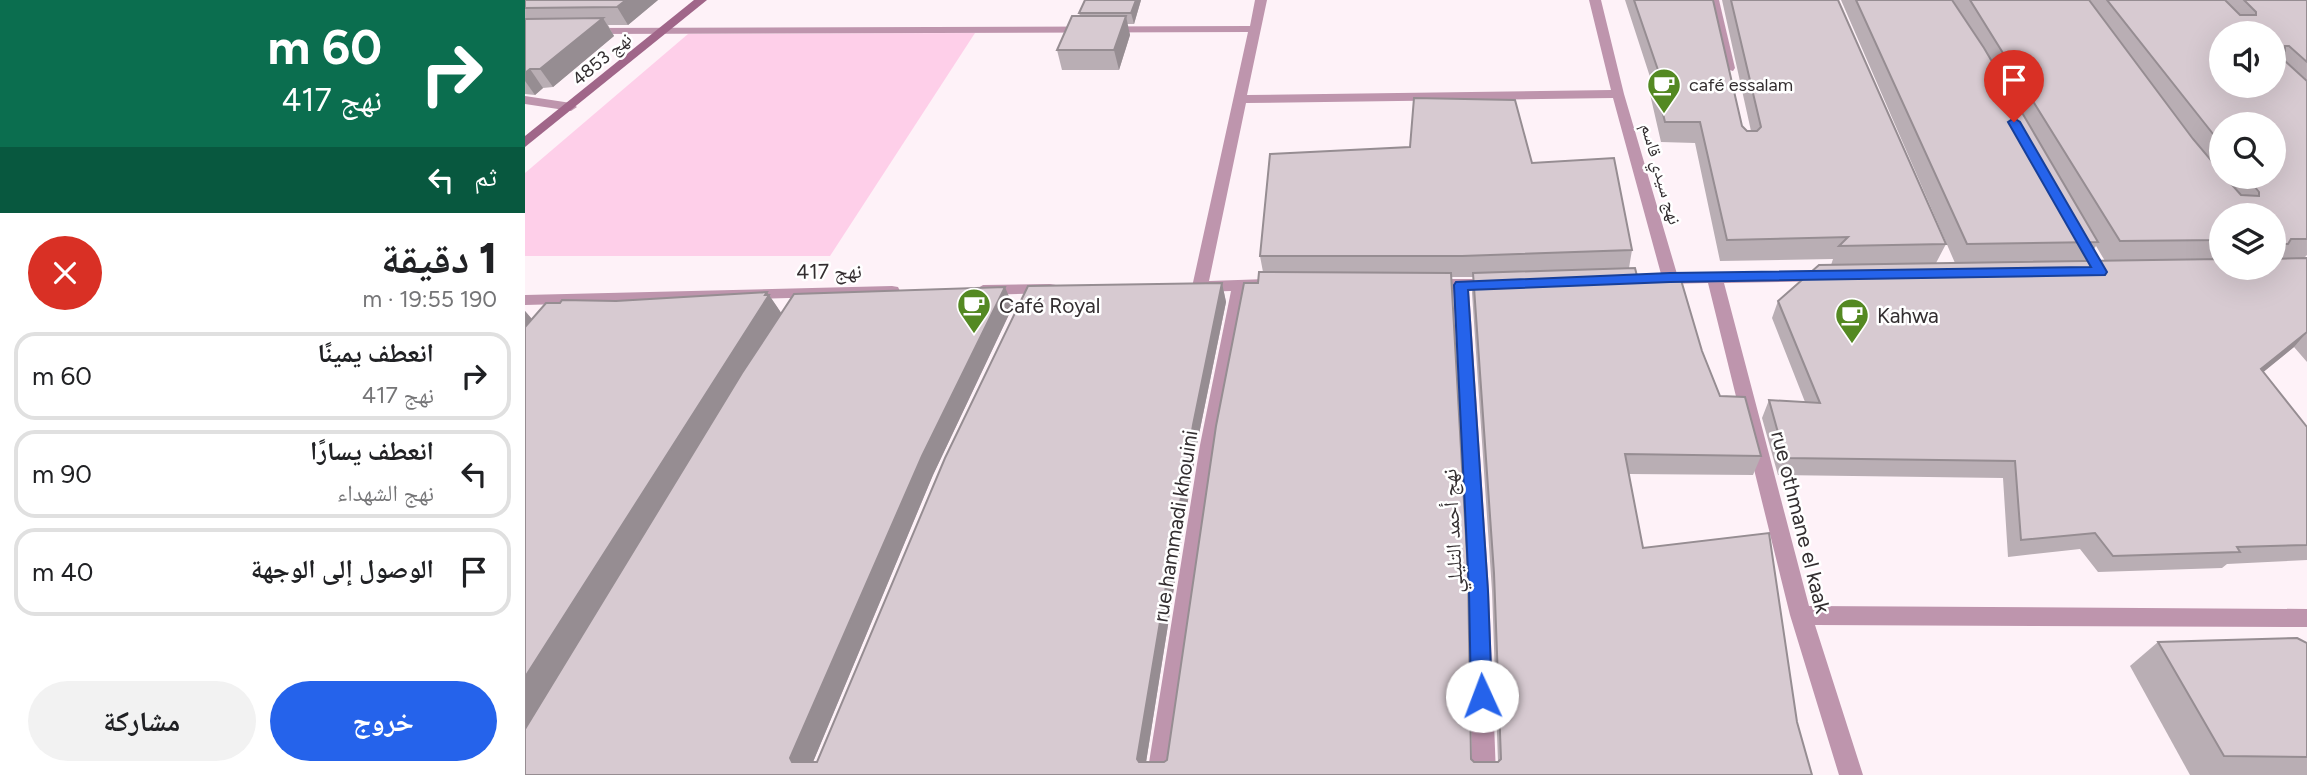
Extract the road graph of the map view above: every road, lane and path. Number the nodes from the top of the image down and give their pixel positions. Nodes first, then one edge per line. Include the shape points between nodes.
1 (701, 0) edge
2 (1261, 0) edge
3 (1595, 0) edge
4 (1713, 0) edge
5 (1254, 29) junction
6 (579, 31) edge
7 (661, 32) junction
8 (1731, 82) edge
9 (1618, 94) junction
10 (1241, 99) junction
11 (525, 100) edge
12 (571, 107) junction
13 (525, 143) edge
14 (1853, 275) edge
15 (1670, 277) junction
16 (1716, 278) junction
17 (1601, 280) edge
18 (1517, 283) edge
19 (1240, 284) junction
20 (1281, 284) edge
21 (1416, 284) edge
22 (1461, 285) junction
23 (1033, 289) junction
24 (1060, 289) edge
25 (967, 290) edge
26 (914, 291) edge
27 (808, 292) junction
28 (572, 297) junction
29 (525, 300) edge
30 (1021, 314) edge
31 (556, 316) edge
32 (793, 316) edge
33 (1801, 615) junction
34 (2307, 618) edge
35 (1159, 775) edge
36 (1484, 775) edge
37 (1851, 775) edge

1 - 7 street, نهج 4853
2 - 5 street
3 - 9 street, نهج سيدي قاسم
4 - 8 street
5 - 7 street
5 - 10 street
6 - 7 street
7 - 12 street, نهج 4853
9 - 10 street
9 - 15 street, نهج سيدي قاسم
10 - 19 street via 1193,287
11 - 12 street
12 - 13 street, نهج 4853
14 - 16 street
15 - 16 street
15 - 17 street
16 - 33 street, rue othmane el kaak
18 - 22 street
19 - 20 street
19 - 35 street, rue hammadi khouini via 1209,445
21 - 22 street
22 - 36 street, نهج أحمد التليلي via 1479,591
23 - 24 street
23 - 25 street
23 - 30 street
26 - 27 street, نهج 417
27 - 28 street, نهج 417
27 - 32 street
28 - 29 street, نهج 417
28 - 31 street
33 - 34 street
33 - 37 street, rue othmane el kaak

